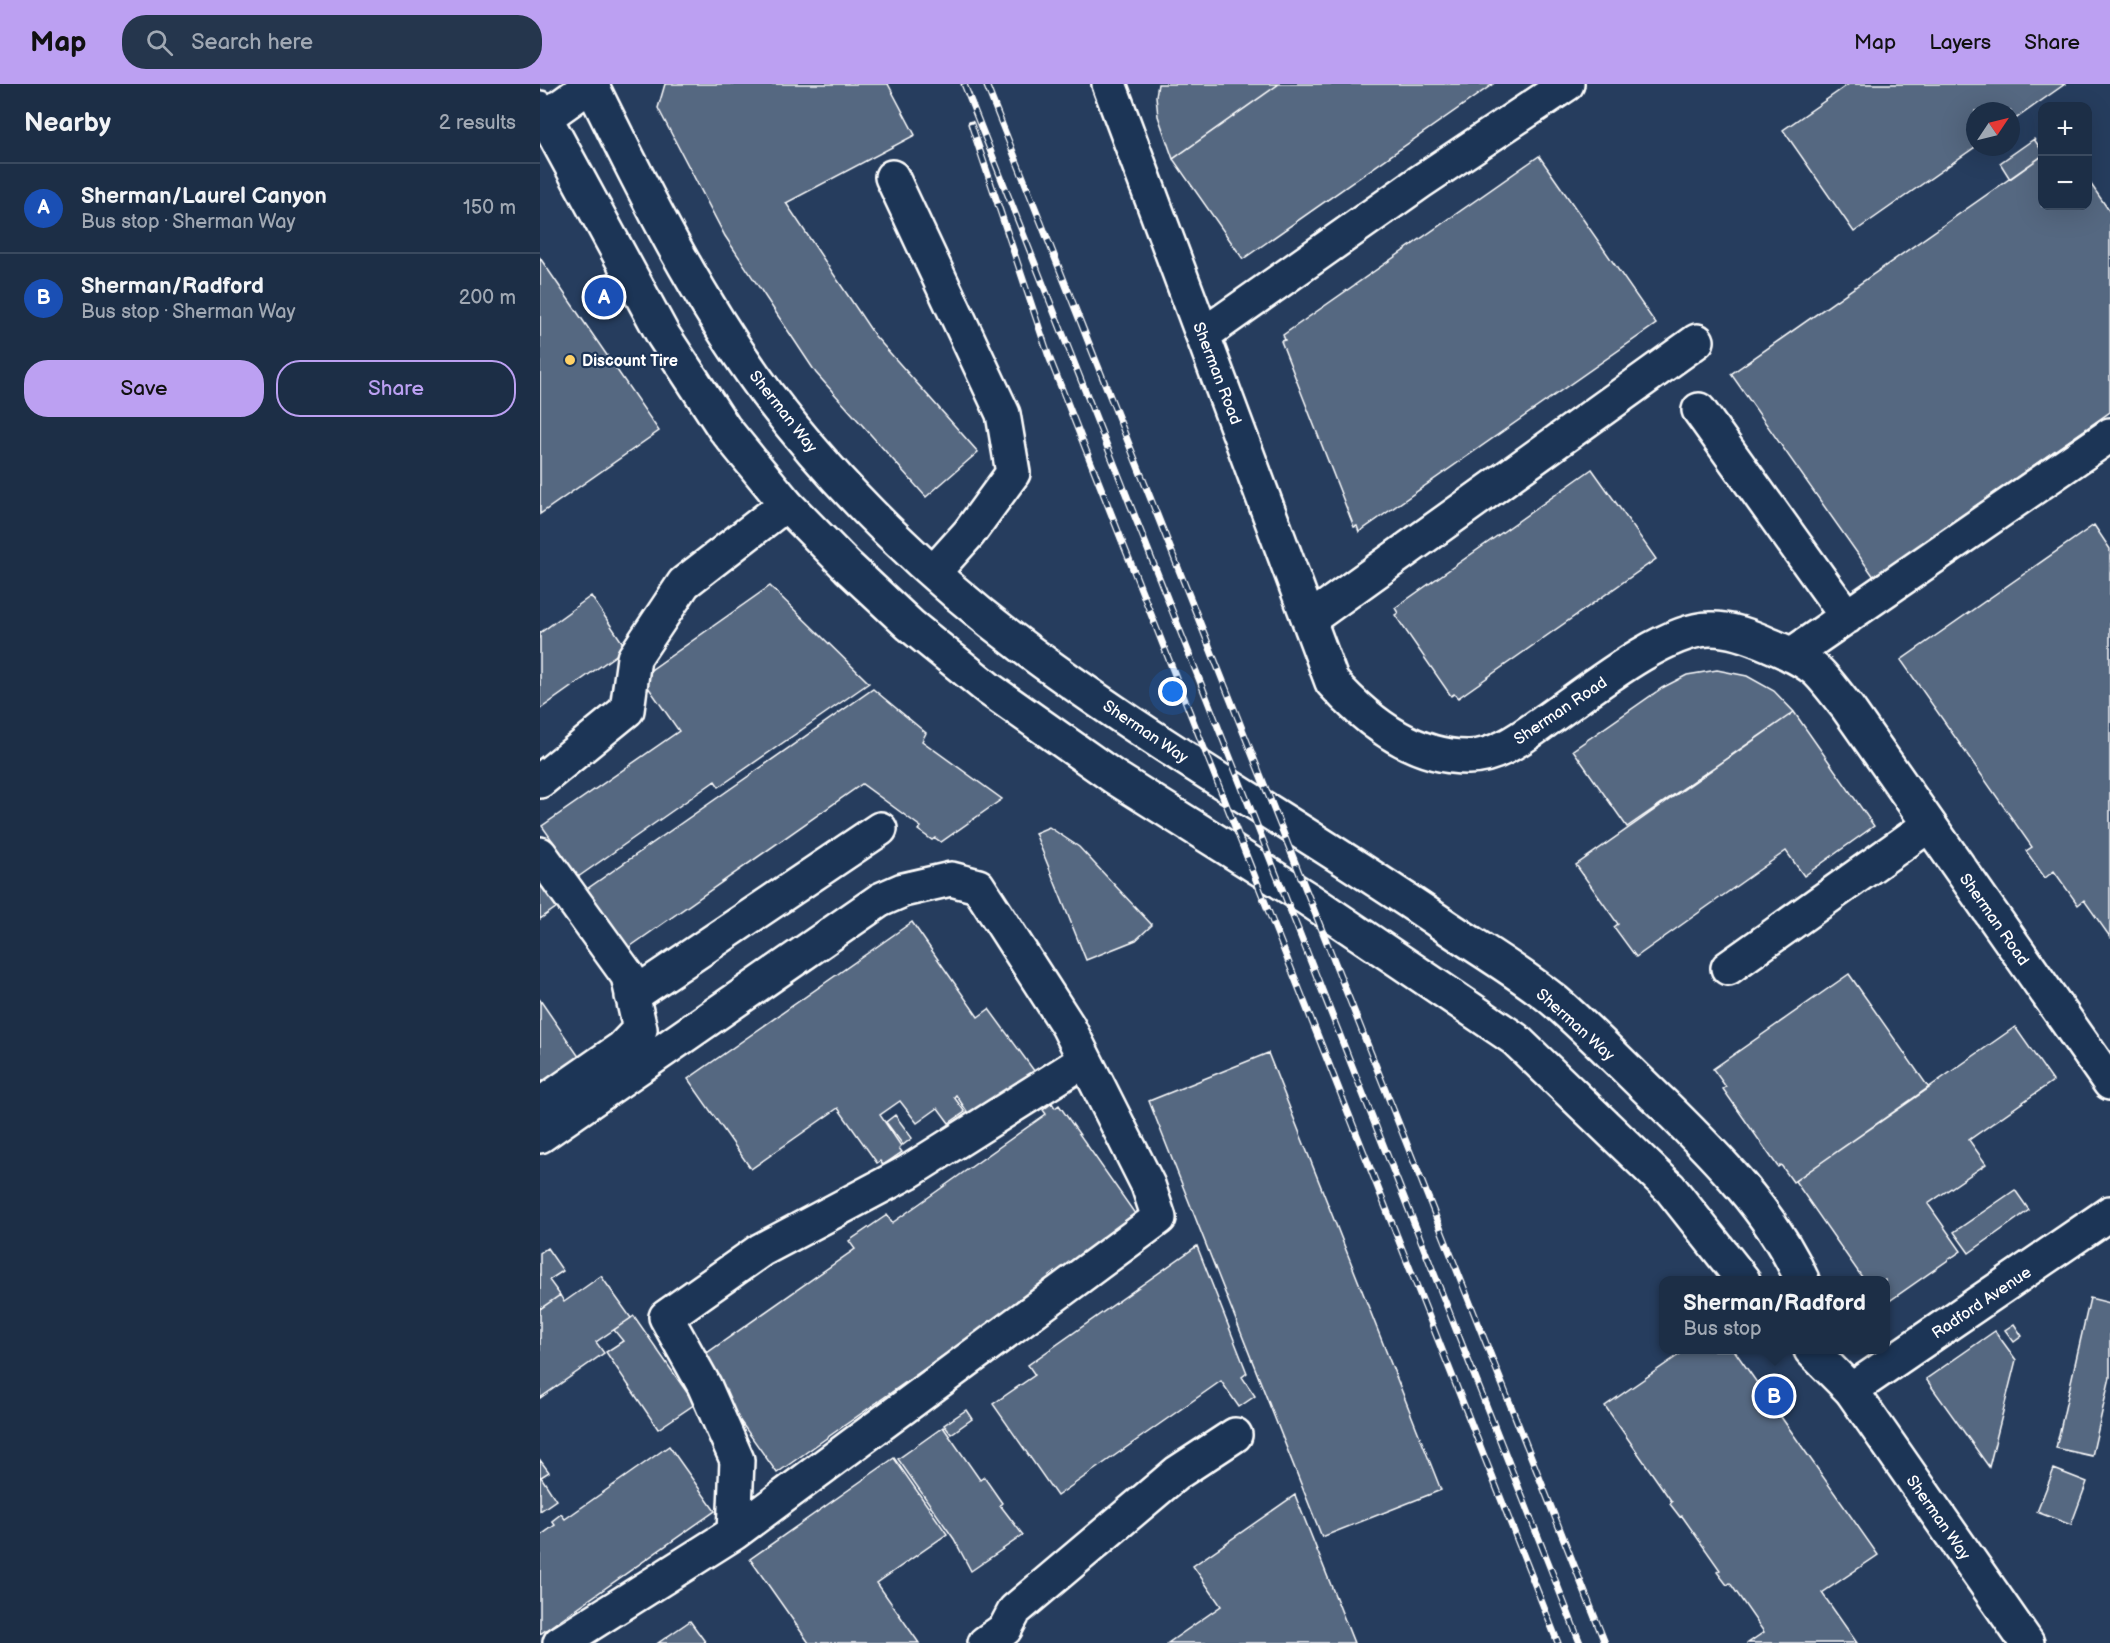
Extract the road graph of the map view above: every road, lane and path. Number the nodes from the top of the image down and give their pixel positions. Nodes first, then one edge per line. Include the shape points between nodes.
1 (592, 84) edge
2 (1109, 84) edge
3 (1567, 84) edge
4 (541, 116) edge
5 (892, 177) dead end
6 (1203, 335) junction
7 (1697, 341) dead end
8 (1699, 411) dead end
9 (2110, 435) edge
10 (786, 504) junction
11 (934, 572) junction
12 (1846, 617) junction
13 (1310, 619) junction
14 (1791, 655) junction
15 (540, 781) edge
16 (1929, 825) junction
17 (880, 830) dead end
18 (540, 854) edge
19 (1728, 968) dead end
20 (632, 996) junction
21 (1085, 1060) junction
22 (2110, 1083) edge
23 (540, 1105) edge
24 (540, 1136) edge
25 (2110, 1213) edge
26 (1739, 1276) edge
27 (1800, 1276) edge
28 (1815, 1354) edge
29 (1835, 1354) edge
30 (1851, 1390) junction
31 (1235, 1435) dead end
32 (734, 1533) junction
33 (560, 1643) edge
34 (985, 1643) edge
35 (2027, 1643) edge

1 - 4 main road
1 - 11 main road, Sherman Way via 708,303 767,394 829,468
2 - 6 main road, Sherman Road
3 - 6 main road
4 - 10 main road via 663,335 724,428
5 - 11 main road via 1003,414 1013,473 969,533
6 - 13 main road, Sherman Road
7 - 13 main road
8 - 12 main road
9 - 12 main road
10 - 15 main road via 684,583 634,658 627,710
10 - 26 main road via 910,625 988,689 1114,777 1308,899 1515,1040 1670,1188
11 - 27 main road, Sherman Way via 1026,649 1141,729 1345,857 1554,1000 1712,1152 1788,1247
12 - 14 main road
13 - 14 main road, Sherman Road via 1332,682 1356,709 1390,733 1428,751 1468,758 1495,752 1520,739 1665,641 1709,628 1749,635
14 - 16 main road, Sherman Road via 1817,671 1839,698
16 - 19 main road
16 - 22 main road, Sherman Road
17 - 20 main road
18 - 20 main road via 628,976
20 - 23 main road via 640,1029 622,1047
21 - 24 main road via 1068,1026 978,886 951,879 903,890 880,900
21 - 32 main road via 1148,1185 1159,1218
21 - 32 main road via 909,1172 761,1250 666,1317 704,1385 737,1460
25 - 30 main road, Radford Avenue
28 - 30 main road, Sherman Way
29 - 30 main road, Sherman Way
30 - 35 main road, Sherman Way
31 - 34 main road via 1177,1473 1015,1610 1005,1629
32 - 33 main road

